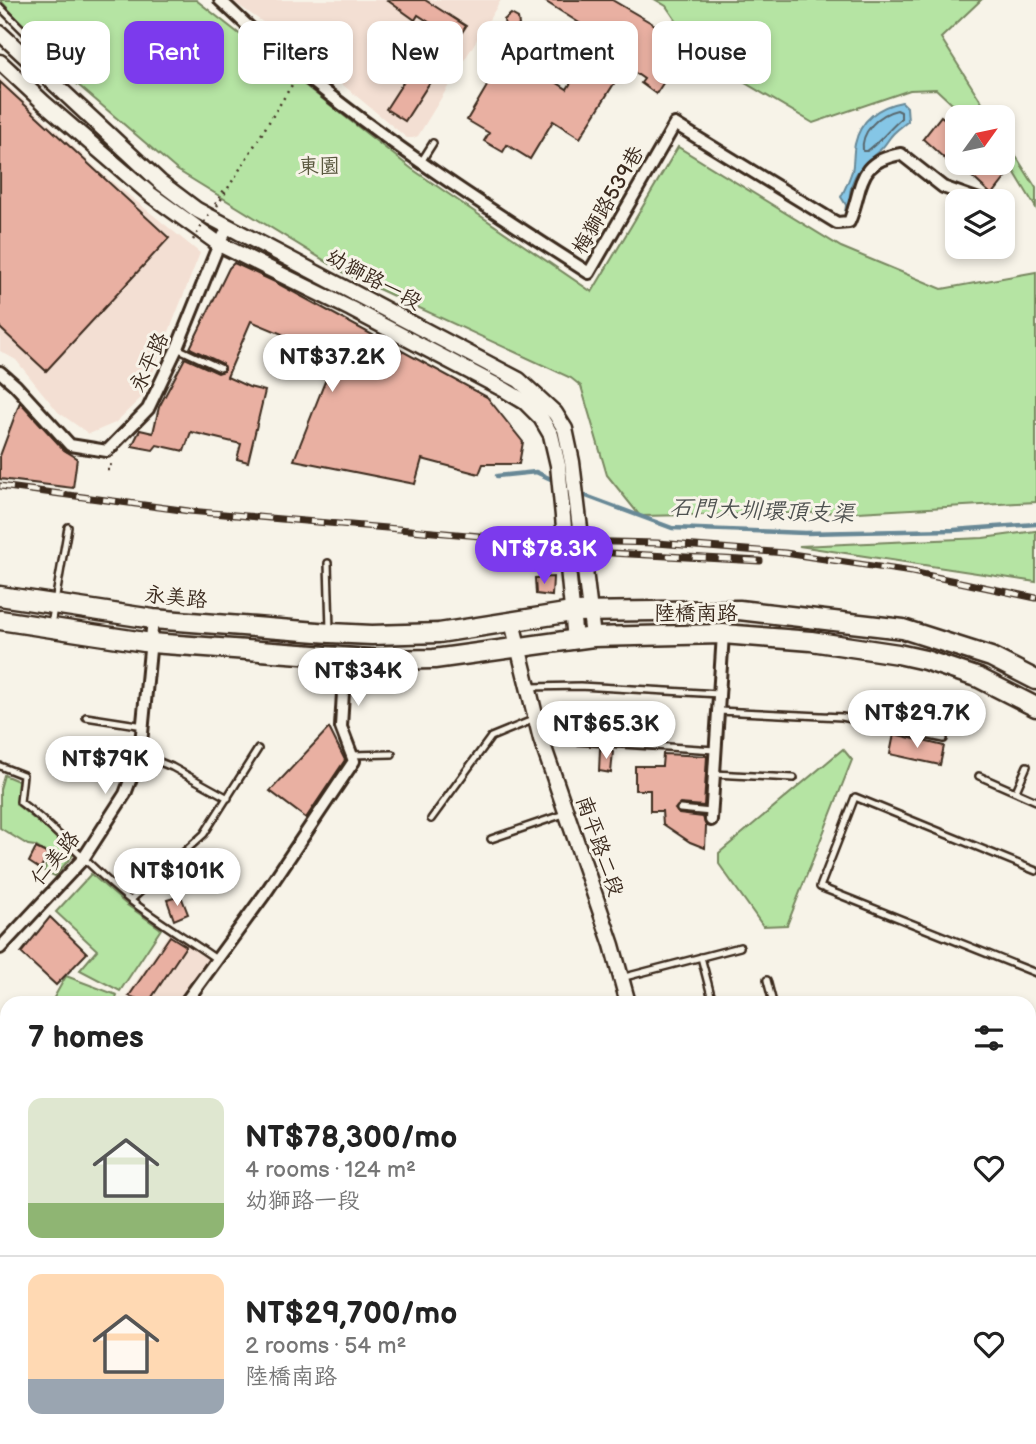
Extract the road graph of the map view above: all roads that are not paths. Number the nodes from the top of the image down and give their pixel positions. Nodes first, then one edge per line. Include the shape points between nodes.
1 (220, 0) edge
2 (0, 7) edge
3 (0, 33) edge
4 (0, 62) edge
5 (62, 90) junction
6 (433, 143) dead end
7 (421, 162) junction
8 (949, 189) edge
9 (229, 227) junction
10 (219, 244) junction
11 (177, 348) junction
12 (220, 368) dead end
13 (0, 372) edge
14 (68, 527) dead end
15 (328, 564) dead end
16 (0, 596) edge
17 (54, 605) junction
18 (591, 611) junction
19 (572, 612) junction
20 (153, 619) junction
21 (0, 620) edge
22 (512, 622) junction
23 (51, 628) junction
24 (339, 634) junction
25 (723, 634) junction
26 (593, 638) junction
27 (575, 640) junction
28 (151, 643) junction
29 (518, 647) junction
30 (345, 658) junction
31 (1036, 680) edge
32 (527, 687) junction
33 (719, 694) junction
34 (1036, 707) edge
35 (718, 711) junction
36 (86, 717) dead end
37 (535, 719) junction
38 (144, 726) junction
39 (541, 739) junction
40 (944, 739) dead end
41 (258, 749) dead end
42 (715, 750) junction
43 (140, 754) junction
44 (392, 754) dead end
45 (352, 755) junction
46 (0, 766) edge
47 (1027, 766) dead end
48 (714, 774) junction
49 (979, 776) dead end
50 (794, 778) dead end
51 (1016, 791) junction
52 (228, 798) junction
53 (1036, 801) edge
54 (680, 809) dead end
55 (567, 813) junction
56 (711, 816) joint
57 (431, 819) dead end
58 (491, 839) dead end
59 (83, 859) junction
60 (1036, 871) edge
61 (131, 900) junction
62 (740, 947) dead end
63 (0, 948) edge
64 (701, 957) junction
65 (216, 959) junction
66 (1036, 973) edge
67 (621, 978) junction
68 (767, 980) dead end
69 (191, 996) edge
70 (626, 996) edge
71 (711, 996) edge
72 (771, 996) edge

1 - 7 street, 梅獅路539巷 via 300,72
2 - 5 lane via 51,58
3 - 5 street, 幼獅路一段
4 - 10 street, 幼獅路一段 via 150,195
5 - 9 street, 幼獅路一段 via 160,182
6 - 7 lane
7 - 8 street, 梅獅路539巷 via 589,273 675,124 836,223 849,222 863,175 883,157 901,154
9 - 10 street, 永平路
9 - 18 street, 幼獅路一段 via 519,380 555,413 565,429 572,462
10 - 11 street, 永平路
10 - 19 street, 幼獅路一段 via 505,390 541,418 558,465
11 - 12 lane
11 - 13 street, 永平路 via 148,409 107,451 70,445
14 - 17 lane
15 - 24 lane
16 - 17 main road, 永美路
17 - 20 main road, 永美路
17 - 23 lane
18 - 19 main road, 陸橋南路
18 - 26 street, 幼獅路一段
18 - 31 main road, 陸橋南路 via 739,610 903,629 991,657
19 - 22 main road, 陸橋南路
19 - 27 street, 幼獅路一段
20 - 24 main road, 永美路
20 - 28 street, 仁美路
21 - 23 main road
22 - 24 main road, 陸橋南路 via 439,633
22 - 29 street, 南平路二段
23 - 28 main road
25 - 26 main road, 陸橋南路
25 - 33 street
25 - 34 main road, 陸橋南路 via 912,657 979,678
26 - 27 main road, 陸橋南路
27 - 29 main road, 陸橋南路
28 - 30 main road
28 - 38 street, 仁美路
29 - 30 main road, 陸橋南路 via 434,659
29 - 32 street, 南平路二段
30 - 45 street via 341,727
32 - 33 lane
32 - 37 street, 南平路二段
33 - 35 street
35 - 40 lane via 842,717
35 - 42 street
36 - 38 lane
37 - 39 street, 南平路二段
37 - 57 lane via 491,737
38 - 43 street, 仁美路
39 - 42 lane
39 - 55 street, 南平路二段
41 - 52 lane
42 - 48 street
43 - 52 lane
43 - 59 street, 仁美路 via 125,794
44 - 45 lane
45 - 65 street via 354,761
46 - 59 lane via 23,775 20,802
47 - 51 lane
48 - 50 lane
48 - 56 street
49 - 51 lane
51 - 53 lane
52 - 61 lane via 204,834
54 - 56 lane
55 - 58 lane
55 - 67 street, 南平路二段
59 - 61 lane
59 - 63 street, 仁美路
60 - 66 lane via 855,797 820,887
61 - 65 lane
62 - 64 lane
64 - 67 lane
64 - 71 lane
65 - 69 street
67 - 70 street, 南平路二段
68 - 72 lane

